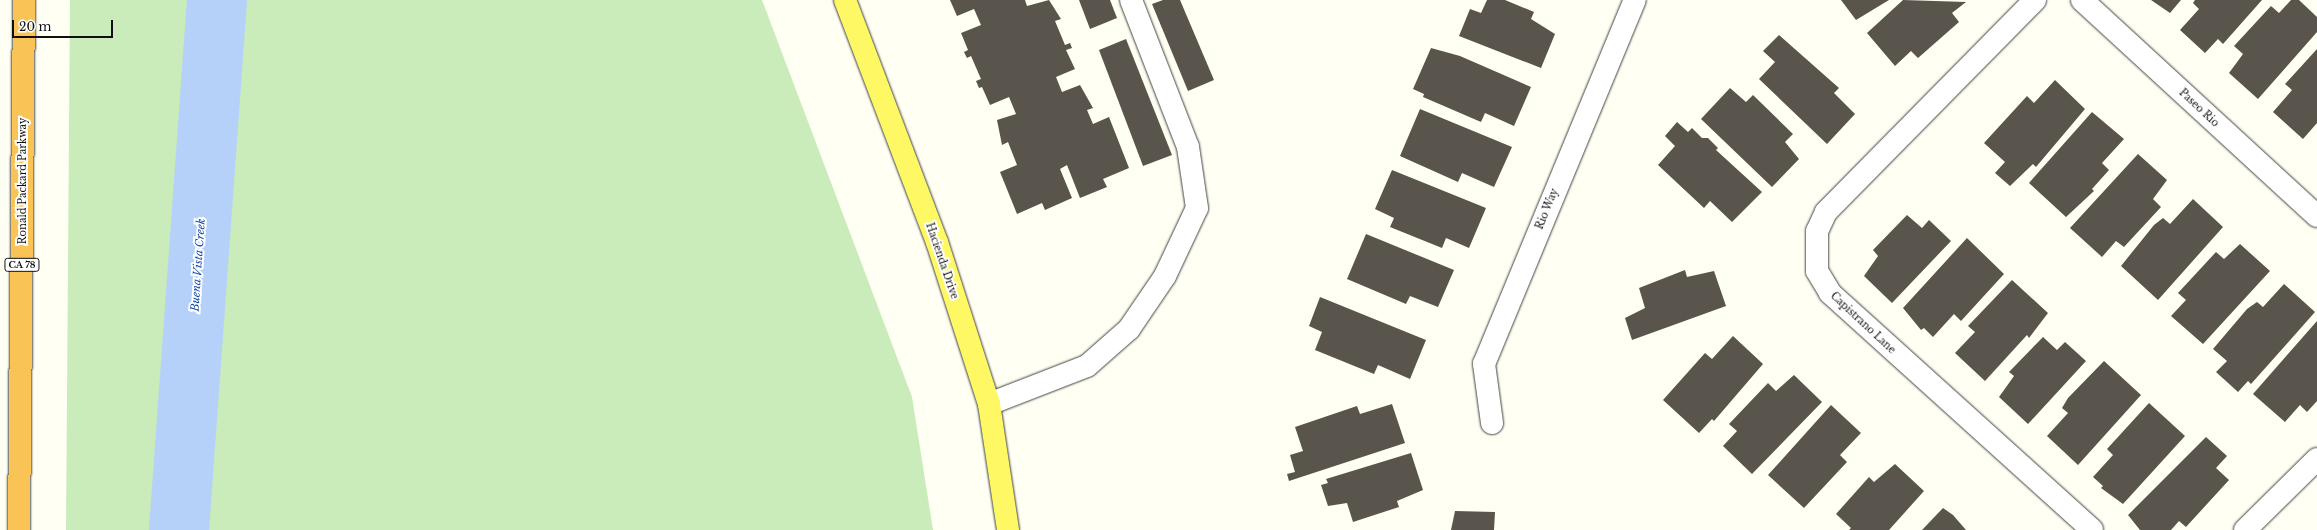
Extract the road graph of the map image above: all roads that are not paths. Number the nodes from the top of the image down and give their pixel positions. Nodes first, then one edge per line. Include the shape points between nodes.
1 (24, 0) edge
2 (845, 0) edge
3 (1131, 0) edge
4 (1635, 0) edge
5 (2034, 0) edge
6 (2082, 0) edge
7 (2317, 216) edge
8 (989, 404) junction
9 (1492, 423) dead end
10 (2317, 459) edge
11 (19, 530) edge
12 (1008, 530) edge
13 (2092, 530) edge
14 (2245, 530) edge

1 - 11 highway, Ronald Packard Parkway / CA 78
2 - 8 main road, Hacienda Drive via 937,242
3 - 8 street via 1188,147 1197,208 1165,276 1129,329 1087,366
4 - 9 street, Rio Way via 1484,364
5 - 13 street, Capistrano Lane via 1826,212 1817,231 1817,271 1830,293
6 - 7 street, Paseo Rio
8 - 12 main road, Hacienda Drive
10 - 14 street

